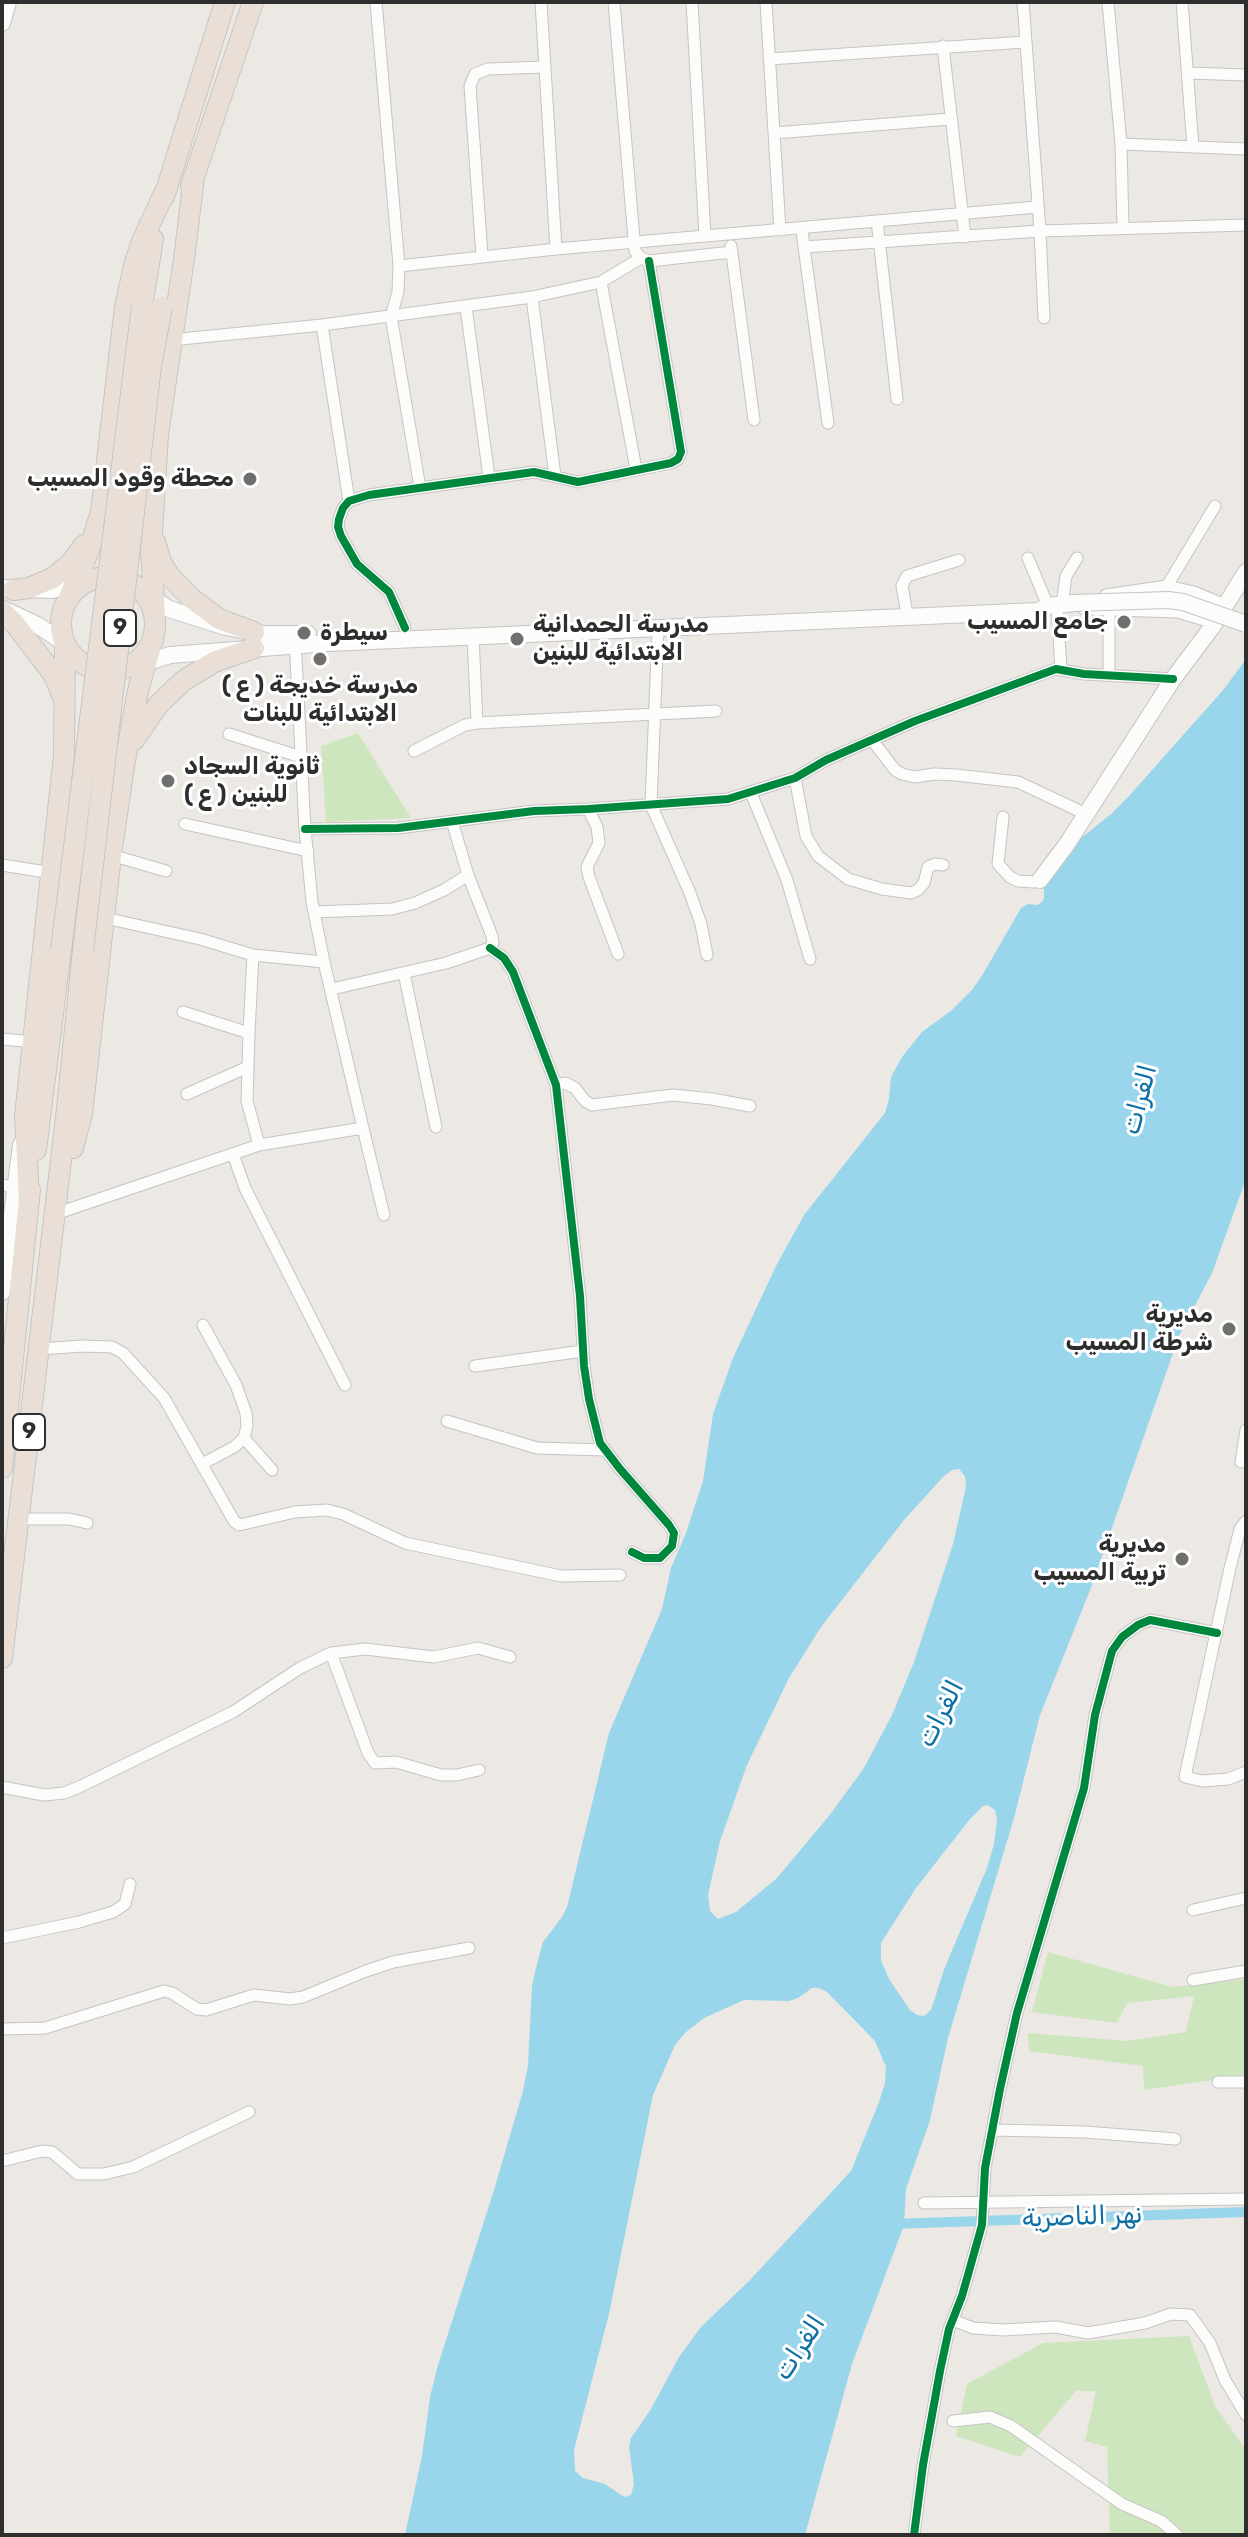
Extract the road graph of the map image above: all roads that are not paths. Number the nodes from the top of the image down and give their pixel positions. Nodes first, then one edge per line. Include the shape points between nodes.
1 (8, 2) edge
2 (225, 2) edge
3 (253, 2) edge
4 (376, 2) edge
5 (541, 2) edge
6 (614, 2) edge
7 (692, 2) edge
8 (766, 2) edge
9 (1023, 2) edge
10 (1108, 2) edge
11 (1182, 2) edge
12 (2, 23) edge
13 (1025, 42) junction
14 (943, 46) junction
15 (769, 59) junction
16 (545, 67) junction
17 (1188, 73) junction
18 (1246, 75) edge
19 (192, 110) junction
20 (216, 116) junction
21 (950, 119) junction
22 (774, 133) junction
23 (1121, 144) junction
24 (1193, 147) junction
25 (1246, 149) edge
26 (194, 177) junction
27 (168, 185) junction
28 (1037, 207) junction
29 (961, 214) junction
30 (877, 221) junction
31 (1246, 225) edge
32 (802, 228) junction
33 (1123, 228) junction
34 (780, 230) junction
35 (1040, 231) junction
36 (729, 234) junction
37 (705, 236) junction
38 (965, 237) junction
39 (633, 242) junction
40 (880, 242) junction
41 (804, 247) junction
42 (556, 249) junction
43 (732, 252) junction
44 (482, 256) junction
45 (645, 259) junction
46 (399, 266) junction
47 (601, 282) junction
48 (532, 297) junction
49 (152, 306) junction
50 (466, 307) junction
51 (391, 316) junction
52 (1044, 318) dead end
53 (322, 325) junction
54 (171, 340) junction
55 (897, 399) dead end
56 (754, 420) dead end
57 (828, 423) dead end
58 (636, 469) junction
59 (555, 476) junction
60 (489, 477) junction
61 (420, 488) junction
62 (349, 501) junction
63 (1215, 506) dead end
64 (101, 509) junction
65 (151, 517) junction
66 (1028, 558) dead end
67 (1077, 558) dead end
68 (959, 560) dead end
69 (1246, 572) edge
70 (1167, 586) junction
71 (7, 589) edge
72 (78, 589) junction
73 (149, 602) junction
74 (1060, 605) junction
75 (1225, 605) junction
76 (906, 608) junction
77 (2, 610) edge
78 (1109, 611) junction
79 (1214, 623) junction
80 (1246, 624) edge
81 (405, 628) junction
82 (658, 628) junction
83 (473, 636) junction
84 (153, 640) junction
85 (254, 640) junction
86 (295, 640) junction
87 (65, 643) junction
88 (145, 661) junction
89 (125, 669) junction
90 (1061, 670) junction
91 (1109, 674) junction
92 (1173, 679) junction
93 (716, 711) dead end
94 (66, 713) junction
95 (655, 714) junction
96 (477, 723) junction
97 (229, 734) dead end
98 (872, 740) junction
99 (414, 751) dead end
100 (301, 757) junction
101 (124, 766) junction
102 (795, 778) junction
103 (751, 793) junction
104 (651, 805) junction
105 (588, 809) junction
106 (1086, 814) junction
107 (1003, 817) dead end
108 (452, 821) junction
109 (185, 824) dead end
110 (305, 829) junction
111 (308, 851) junction
112 (111, 855) junction
113 (2, 865) edge
114 (943, 865) dead end
115 (166, 871) dead end
116 (52, 873) junction
117 (468, 875) junction
118 (1040, 880) joint
119 (314, 912) junction
120 (105, 918) junction
121 (490, 948) junction
122 (618, 954) dead end
123 (253, 955) junction
124 (707, 955) dead end
125 (810, 959) dead end
126 (324, 962) junction
127 (404, 973) junction
128 (332, 989) junction
129 (183, 1012) dead end
130 (249, 1033) junction
131 (2, 1039) edge
132 (33, 1042) junction
133 (248, 1067) junction
134 (556, 1085) junction
135 (187, 1094) dead end
136 (750, 1106) dead end
137 (436, 1127) dead end
138 (363, 1128) junction
139 (259, 1145) junction
140 (233, 1154) junction
141 (15, 1191) edge
142 (55, 1210) junction
143 (384, 1215) dead end
144 (2, 1292) edge
145 (203, 1325) dead end
146 (16, 1330) junction
147 (39, 1344) junction
148 (583, 1351) junction
149 (475, 1366) dead end
150 (12, 1375) junction
151 (35, 1377) junction
152 (345, 1385) dead end
153 (447, 1421) dead end
154 (1246, 1430) edge
155 (244, 1438) junction
156 (605, 1450) junction
157 (1241, 1462) dead end
158 (202, 1464) junction
159 (2, 1468) edge
160 (272, 1470) dead end
161 (18, 1519) junction
162 (1246, 1521) edge
163 (87, 1523) dead end
164 (632, 1552) dead end
165 (620, 1575) dead end
166 (1217, 1633) junction
167 (331, 1653) junction
168 (510, 1657) dead end
169 (2, 1658) edge
170 (479, 1770) dead end
171 (1246, 1772) edge
172 (2, 1787) edge
173 (130, 1884) dead end
174 (1246, 1898) edge
175 (1193, 1910) dead end
176 (2, 1938) edge
177 (469, 1948) dead end
178 (1246, 1971) edge
179 (1193, 1980) dead end
180 (2, 2029) edge
181 (1218, 2082) dead end
182 (1246, 2082) edge
183 (249, 2112) dead end
184 (993, 2130) junction
185 (1175, 2139) dead end
186 (2, 2161) edge
187 (1246, 2199) edge
188 (924, 2203) dead end
189 (982, 2206) junction
190 (953, 2320) junction
191 (1246, 2415) edge
192 (953, 2421) dead end
193 (914, 2535) edge
194 (1177, 2535) edge

1 - 12 main road
2 - 19 highway, 9
3 - 20 highway, 9
4 - 46 street
5 - 16 street
6 - 39 street
7 - 37 street
8 - 15 street
9 - 13 street
10 - 23 street
11 - 17 street
13 - 14 street
13 - 28 street
14 - 15 street
14 - 21 street
15 - 22 street
16 - 42 street
16 - 44 street via 488,69 475,74 470,86
17 - 18 street
17 - 24 street
19 - 20 highway
19 - 27 highway, 9
20 - 26 highway, 9
21 - 22 street
21 - 29 street
22 - 34 street
23 - 24 street
23 - 33 street
24 - 25 street
26 - 49 highway, 9
26 - 54 highway, 9
27 - 49 highway, 9 via 153,241
27 - 64 highway, 9 via 143,239 125,307
28 - 29 street
28 - 35 street
29 - 30 street
29 - 38 street
30 - 32 street
30 - 40 street
31 - 33 street
32 - 34 street
32 - 41 street
33 - 35 street
34 - 36 street
35 - 38 street
35 - 52 street
36 - 37 street
36 - 43 street
37 - 39 street
38 - 40 street
39 - 42 street
39 - 45 street
40 - 41 street
40 - 55 street
41 - 57 street
42 - 44 street
43 - 45 street
43 - 56 street
44 - 46 street
45 - 47 street
45 - 58 street via 681,452 671,463
46 - 51 street
47 - 48 street
47 - 58 street
48 - 50 street
48 - 59 street
49 - 141 highway, 9, bridge via 127,413 61,950
49 - 142 highway, 9, bridge via 151,366
50 - 51 street
50 - 60 street
51 - 53 street
51 - 61 street
53 - 54 street
53 - 62 street
54 - 65 highway, 9
58 - 59 street via 578,482
59 - 60 street via 534,472
60 - 61 street
61 - 62 street
62 - 81 street via 339,519 341,536 357,564 389,592
63 - 70 street
64 - 71 highway via 63,571 39,585
64 - 72 highway, 9
65 - 73 highway, 9
65 - 85 highway via 161,562 176,583
66 - 74 street
67 - 74 street via 1066,576
68 - 76 street via 907,576 902,586
69 - 75 main road
70 - 74 street
70 - 75 street
71 - 72 main road
72 - 73 highway, 9 via 104,577 117,578
72 - 87 highway, 9 via 61,619
73 - 84 highway, 9
73 - 85 main road
74 - 76 main road via 1030,601
74 - 78 street
74 - 80 main road, bridge via 1168,600
74 - 82 main road via 1038,611
74 - 90 street
75 - 79 main road
76 - 81 main road
77 - 87 main road
77 - 94 highway via 54,675
78 - 79 street via 1178,612
78 - 91 street
79 - 92 main road
81 - 86 main road
82 - 83 main road
82 - 95 street
83 - 86 main road
83 - 96 street
84 - 88 highway, 9
84 - 89 highway, 9
85 - 86 main road
85 - 88 main road
85 - 101 highway via 170,693 136,735
86 - 100 street
87 - 89 highway, 9 via 85,666
87 - 94 highway, 9
88 - 89 main road
88 - 101 highway, 9
90 - 91 street
90 - 98 street
91 - 92 street
92 - 106 main road
93 - 95 street
94 - 116 highway, 9
95 - 96 street
95 - 104 street
96 - 99 street
97 - 100 street
98 - 102 street
98 - 106 street via 902,774 1018,782
100 - 110 street
101 - 112 highway, 9
102 - 103 street
102 - 114 street via 806,836 818,856 848,879 911,893 924,883 928,867
103 - 104 street
103 - 125 street via 787,880
104 - 105 street
104 - 124 street via 690,893
105 - 108 street
105 - 122 street via 599,843 587,867 589,877
106 - 118 main road
107 - 118 street via 998,864 1018,881
108 - 110 street via 398,828
108 - 117 street
109 - 111 street
110 - 111 street
111 - 119 street
112 - 115 street
112 - 120 highway, 9
113 - 116 street
116 - 132 highway, 9
117 - 119 street via 392,909
117 - 121 street via 492,936
119 - 126 street
120 - 123 street
120 - 142 highway, 9 via 82,1114
121 - 127 street
121 - 134 street via 513,972
123 - 126 street
123 - 130 street
126 - 128 street
127 - 128 street
127 - 137 street
128 - 138 street
129 - 130 street
130 - 133 street
131 - 132 street
132 - 141 highway, 9
133 - 135 street
133 - 139 street via 247,1101
134 - 136 street via 575,1088 592,1105 673,1095
134 - 148 street
138 - 139 street
138 - 143 street
139 - 140 street
140 - 142 street
140 - 152 street via 245,1188
141 - 144 main road
141 - 146 highway, 9
142 - 147 highway, 9
145 - 155 street via 236,1385 247,1426
146 - 147 highway
146 - 150 highway, 9
147 - 151 highway, 9
147 - 158 street via 112,1347 123,1353 164,1398
148 - 149 street
148 - 156 street via 589,1399
150 - 151 highway via 24,1370
150 - 159 highway, 9
151 - 161 highway, 9
153 - 156 street via 537,1448
154 - 157 street
155 - 158 street
155 - 160 street
156 - 164 street via 674,1533 672,1546 660,1558
158 - 165 street via 239,1525 327,1510 405,1543 561,1576
161 - 163 street
161 - 169 highway, 9
162 - 166 street
166 - 171 street via 1185,1777 1228,1779
166 - 184 street via 1150,1620 1122,1637 1112,1651 1084,1788 1017,2013
167 - 168 street via 365,1649 434,1657 478,1648
167 - 170 street via 375,1763 396,1762 441,1775
167 - 172 street via 233,1712 77,1788 44,1795
173 - 176 street via 125,1904 113,1912
174 - 175 street
177 - 180 street via 393,1962 303,1997 254,1995 206,2010 164,1991 45,2028
178 - 179 street
181 - 182 street
183 - 186 street via 133,2167 104,2174 78,2174 52,2152
184 - 185 street
184 - 189 street
187 - 189 street
188 - 189 street
189 - 190 street via 982,2225
190 - 191 street via 973,2328 1056,2327 1088,2333 1171,2314 1190,2315
190 - 193 street
192 - 194 street via 990,2417 1011,2426 1122,2504 1161,2521

